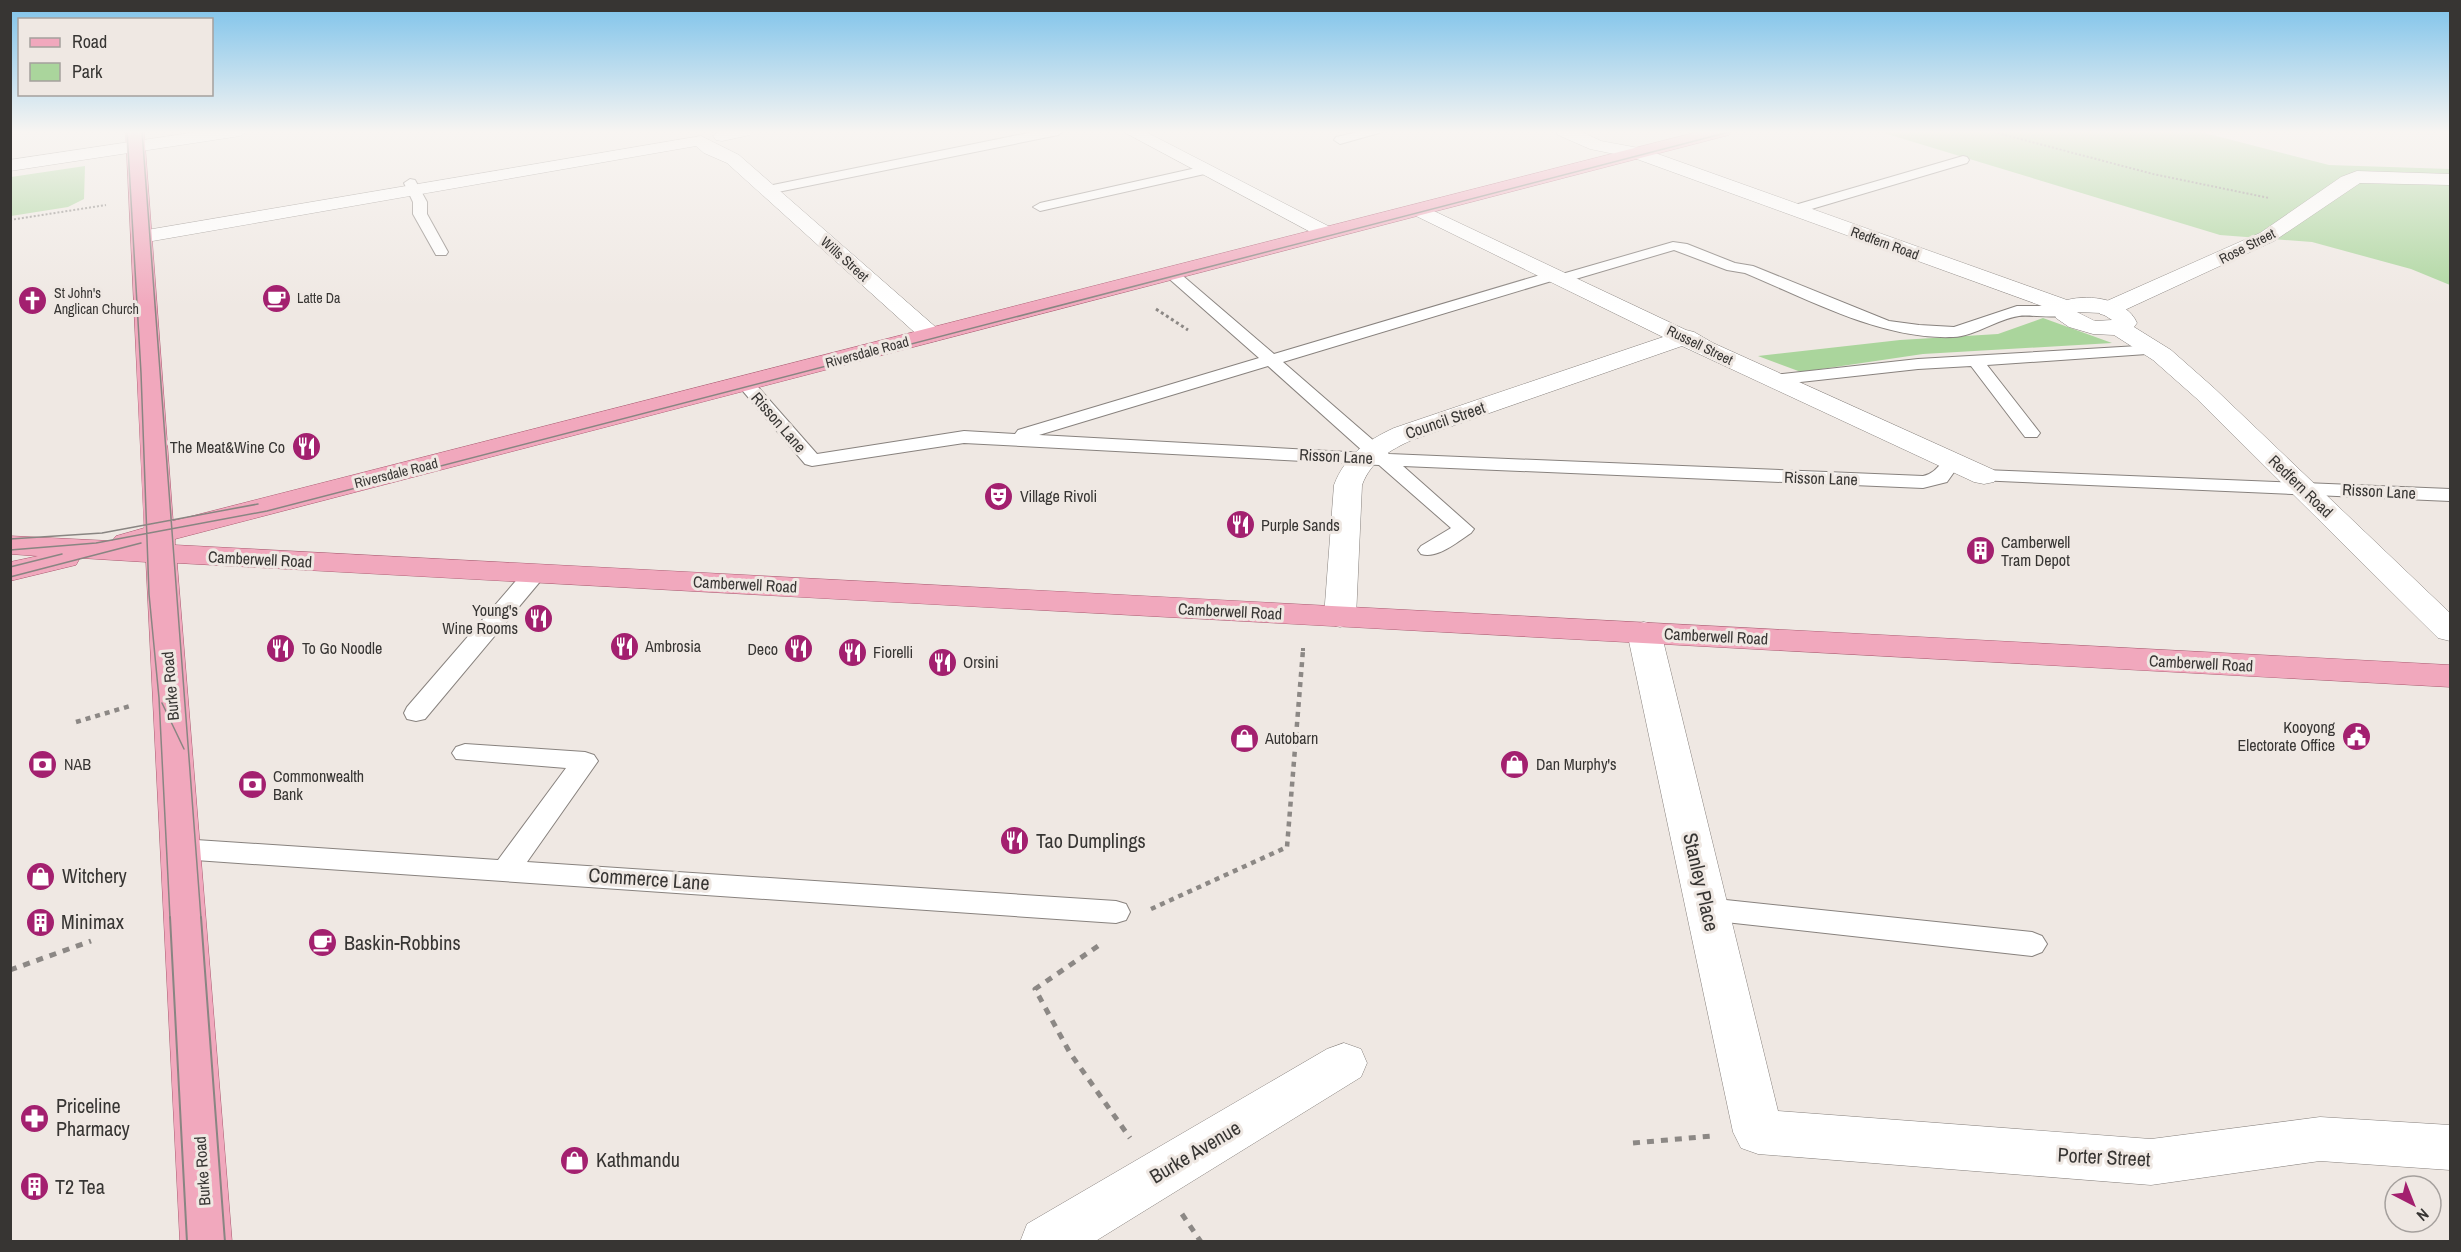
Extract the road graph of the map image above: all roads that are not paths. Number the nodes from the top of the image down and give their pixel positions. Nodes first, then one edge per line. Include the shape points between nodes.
1 (138, 189) edge
2 (392, 189) edge
3 (414, 189) edge
4 (1118, 189) edge
5 (1243, 189) edge
6 (1498, 189) edge
7 (1737, 189) edge
8 (1863, 189) edge
9 (2336, 189) edge
10 (768, 190) edge
11 (1040, 207) dead end
12 (1419, 210) junction
13 (1793, 210) junction
14 (141, 233) junction
15 (1328, 233) junction
16 (441, 252) dead end
17 (1171, 273) junction
18 (1559, 277) junction
19 (2065, 309) junction
20 (2113, 318) junction
21 (931, 335) junction
22 (1686, 338) junction
23 (2155, 350) junction
24 (1269, 360) junction
25 (1975, 360) junction
26 (1774, 380) junction
27 (745, 383) junction
28 (2031, 433) dead end
29 (1009, 438) junction
30 (1372, 455) junction
31 (1953, 461) junction
32 (1984, 476) joint
33 (2303, 488) junction
34 (2451, 495) edge
35 (159, 544) junction
36 (10, 545) edge
37 (96, 550) junction
38 (1428, 550) dead end
39 (10, 572) edge
40 (535, 573) junction
41 (1340, 617) junction
42 (2451, 631) edge
43 (1644, 632) junction
44 (2448, 678) edge
45 (416, 713) dead end
46 (465, 753) dead end
47 (181, 849) junction
48 (507, 869) junction
49 (1707, 909) junction
50 (1116, 912) dead end
51 (2032, 944) dead end
52 (1344, 1063) dead end
53 (1758, 1132) joint
54 (2451, 1148) edge
55 (206, 1242) edge
56 (1046, 1242) edge

1 - 14 main road, Burke Road
2 - 14 street
3 - 16 lane via 420,214
4 - 11 lane
5 - 15 street
6 - 12 main road, Riversdale Road
7 - 13 street, Redfern Road
8 - 13 lane
9 - 20 street, Rose Street via 2267,237
10 - 21 street, Wills Street
12 - 15 main road, Riversdale Road
12 - 18 street, Russell Street
13 - 19 street, Redfern Road
14 - 35 main road, Burke Road
15 - 17 main road, Riversdale Road
17 - 21 main road, Riversdale Road
17 - 24 lane
18 - 19 lane via 1673,246 1748,269 1886,325 1955,332 2018,311
18 - 22 street, Russell Street
18 - 24 lane
19 - 20 street via 2084,304
20 - 23 street, Redfern Road
21 - 27 main road, Riversdale Road
22 - 26 street, Russell Street
22 - 30 street, Council Street via 1403,434
23 - 25 lane
23 - 33 street, Redfern Road
24 - 29 lane
24 - 30 lane
25 - 26 lane
25 - 28 lane
26 - 31 street, Russell Street
27 - 29 lane, Risson Lane via 812,460 964,437
27 - 35 main road, Riversdale Road
29 - 30 lane, Risson Lane
30 - 31 lane, Risson Lane via 1923,482 1940,478
30 - 38 lane via 1464,529
30 - 41 street via 1355,467 1348,485
31 - 32 street, Russell Street
32 - 33 lane, Risson Lane
33 - 34 lane, Risson Lane
33 - 42 street, Redfern Road
35 - 37 main road, Camberwell Road
35 - 40 main road, Camberwell Road
35 - 47 main road, Burke Road
36 - 37 main road, Camberwell Road
37 - 39 main road
40 - 41 main road, Camberwell Road
40 - 45 lane
41 - 43 main road, Camberwell Road
43 - 44 main road, Camberwell Road
43 - 49 street, Stanley Place
46 - 48 lane via 585,761
47 - 48 lane, Commerce Lane
47 - 55 main road, Burke Road
48 - 50 lane, Commerce Lane
49 - 51 lane
49 - 53 street, Stanley Place
52 - 56 street, Burke Avenue
53 - 54 street, Porter Street via 2151,1162 2320,1139

